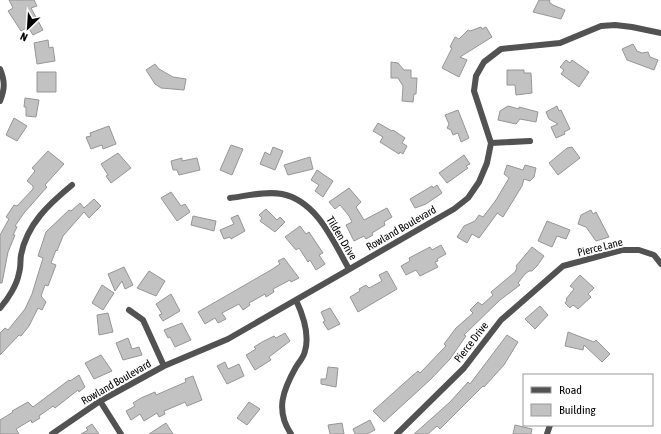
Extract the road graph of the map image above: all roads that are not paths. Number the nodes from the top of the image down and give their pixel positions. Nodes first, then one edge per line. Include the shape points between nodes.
1 (661, 34) edge
2 (0, 69) edge
3 (0, 101) edge
4 (530, 141) dead end
5 (491, 143) junction
6 (72, 185) dead end
7 (230, 198) dead end
8 (661, 264) edge
9 (563, 266) joint
10 (349, 269) junction
11 (296, 300) junction
12 (0, 308) edge
13 (129, 310) dead end
14 (164, 366) junction
15 (100, 401) junction
16 (52, 434) edge
17 (121, 434) edge
18 (291, 434) edge
19 (397, 434) edge

1 - 5 street, Rowland Boulevard via 632,27 601,26 560,43 501,49 484,62 476,76 474,91
2 - 3 street via 4,79 4,91
4 - 5 street
5 - 10 street, Rowland Boulevard via 482,176 468,198 454,209
6 - 12 street via 35,220 21,255 19,274
7 - 10 street, Tilden Drive via 282,194 296,199 320,219
8 - 9 street, Pierce Lane via 654,255 639,250 622,250
9 - 19 street, Pierce Drive via 501,320 464,368
10 - 11 street, Rowland Boulevard
11 - 14 street, Rowland Boulevard via 228,339
11 - 18 street via 307,336 305,351 282,396 282,412
13 - 14 street via 143,320
14 - 15 street, Rowland Boulevard
15 - 16 street, Rowland Boulevard
15 - 17 street

